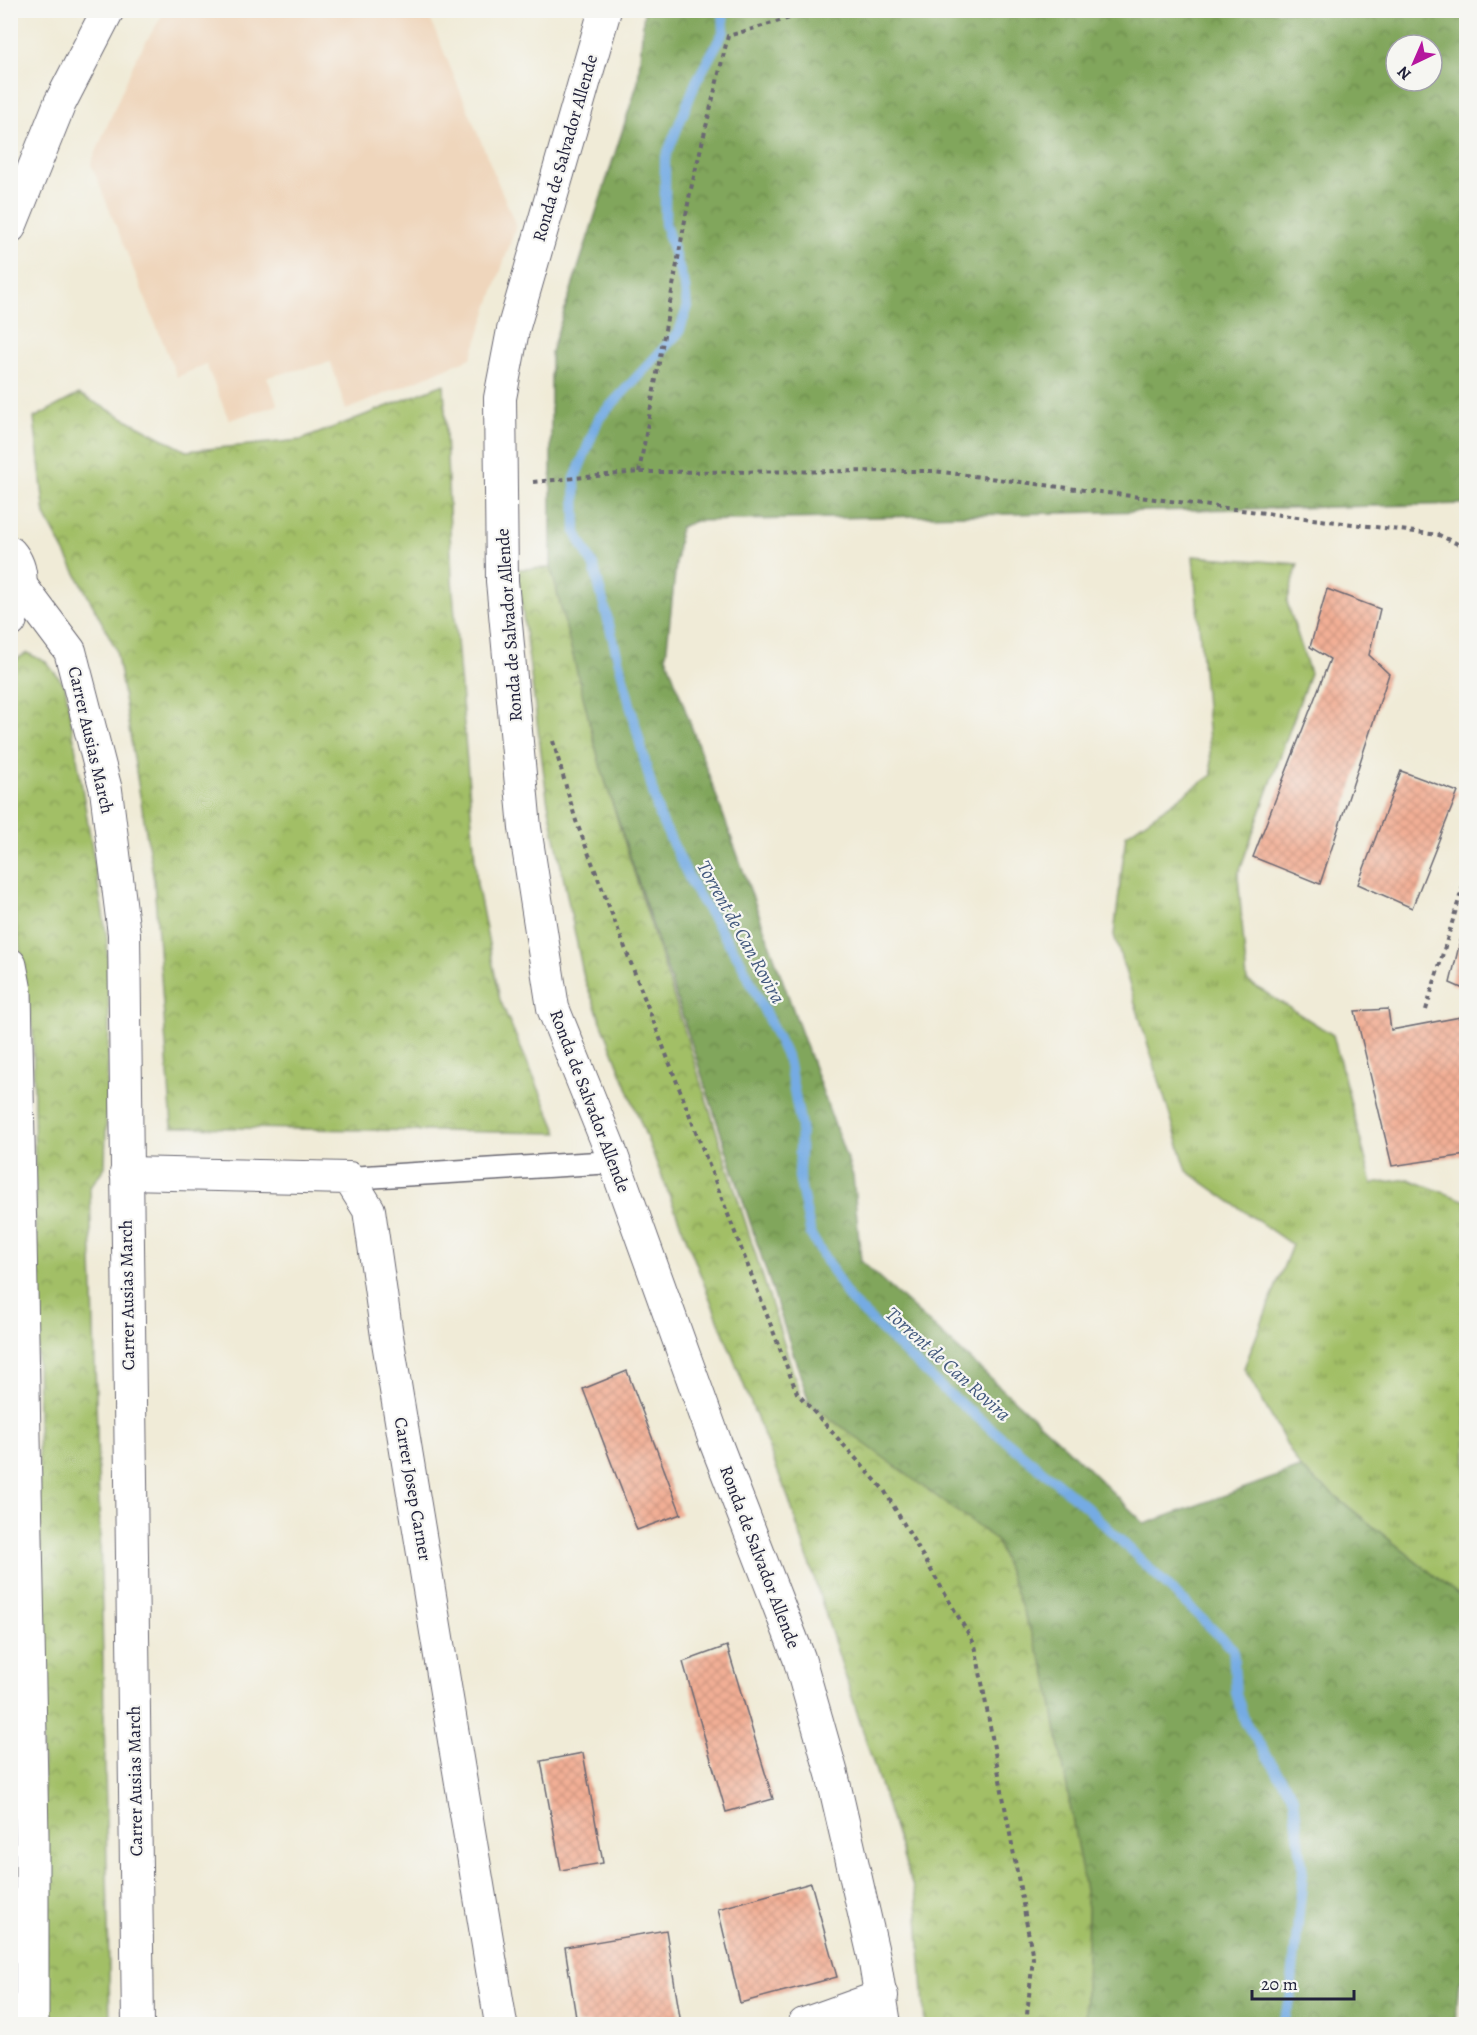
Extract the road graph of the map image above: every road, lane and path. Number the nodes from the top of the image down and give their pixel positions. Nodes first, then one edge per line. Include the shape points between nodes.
1 (108, 10) edge
2 (605, 10) edge
3 (782, 10) edge
4 (817, 10) edge
5 (799, 16) junction
6 (10, 227) edge
7 (639, 472) junction
8 (501, 485) junction
9 (1467, 548) edge
10 (10, 553) edge
11 (22, 587) junction
12 (10, 621) edge
13 (549, 729) dead end
14 (1467, 876) edge
15 (10, 965) edge
16 (1426, 1010) dead end
17 (614, 1162) junction
18 (126, 1173) junction
19 (349, 1178) junction
20 (883, 2010) edge
21 (32, 2025) edge
22 (138, 2025) edge
23 (501, 2025) edge
24 (804, 2025) edge
25 (1026, 2025) edge

1 - 6 street via 60,103
2 - 8 street, Ronda de Salvador Allende via 513,330 500,398
3 - 5 path
4 - 5 path
5 - 7 path via 728,36 690,193
7 - 8 path
7 - 9 path via 934,471 1439,535
8 - 17 street, Ronda de Salvador Allende via 502,581 525,828 553,1008
10 - 11 street via 16,560
11 - 12 street
11 - 18 street, Carrer Ausias March via 70,651 106,790 124,934
13 - 25 path via 576,821 796,1393 884,1490 975,1645 1032,1958
14 - 16 path
15 - 21 street via 15,991 32,1823
17 - 19 street
17 - 20 street, Ronda de Salvador Allende via 799,1658 832,1774
18 - 19 street
18 - 22 street, Carrer Ausias March
19 - 23 street, Carrer Josep Carner via 369,1210
20 - 24 street

